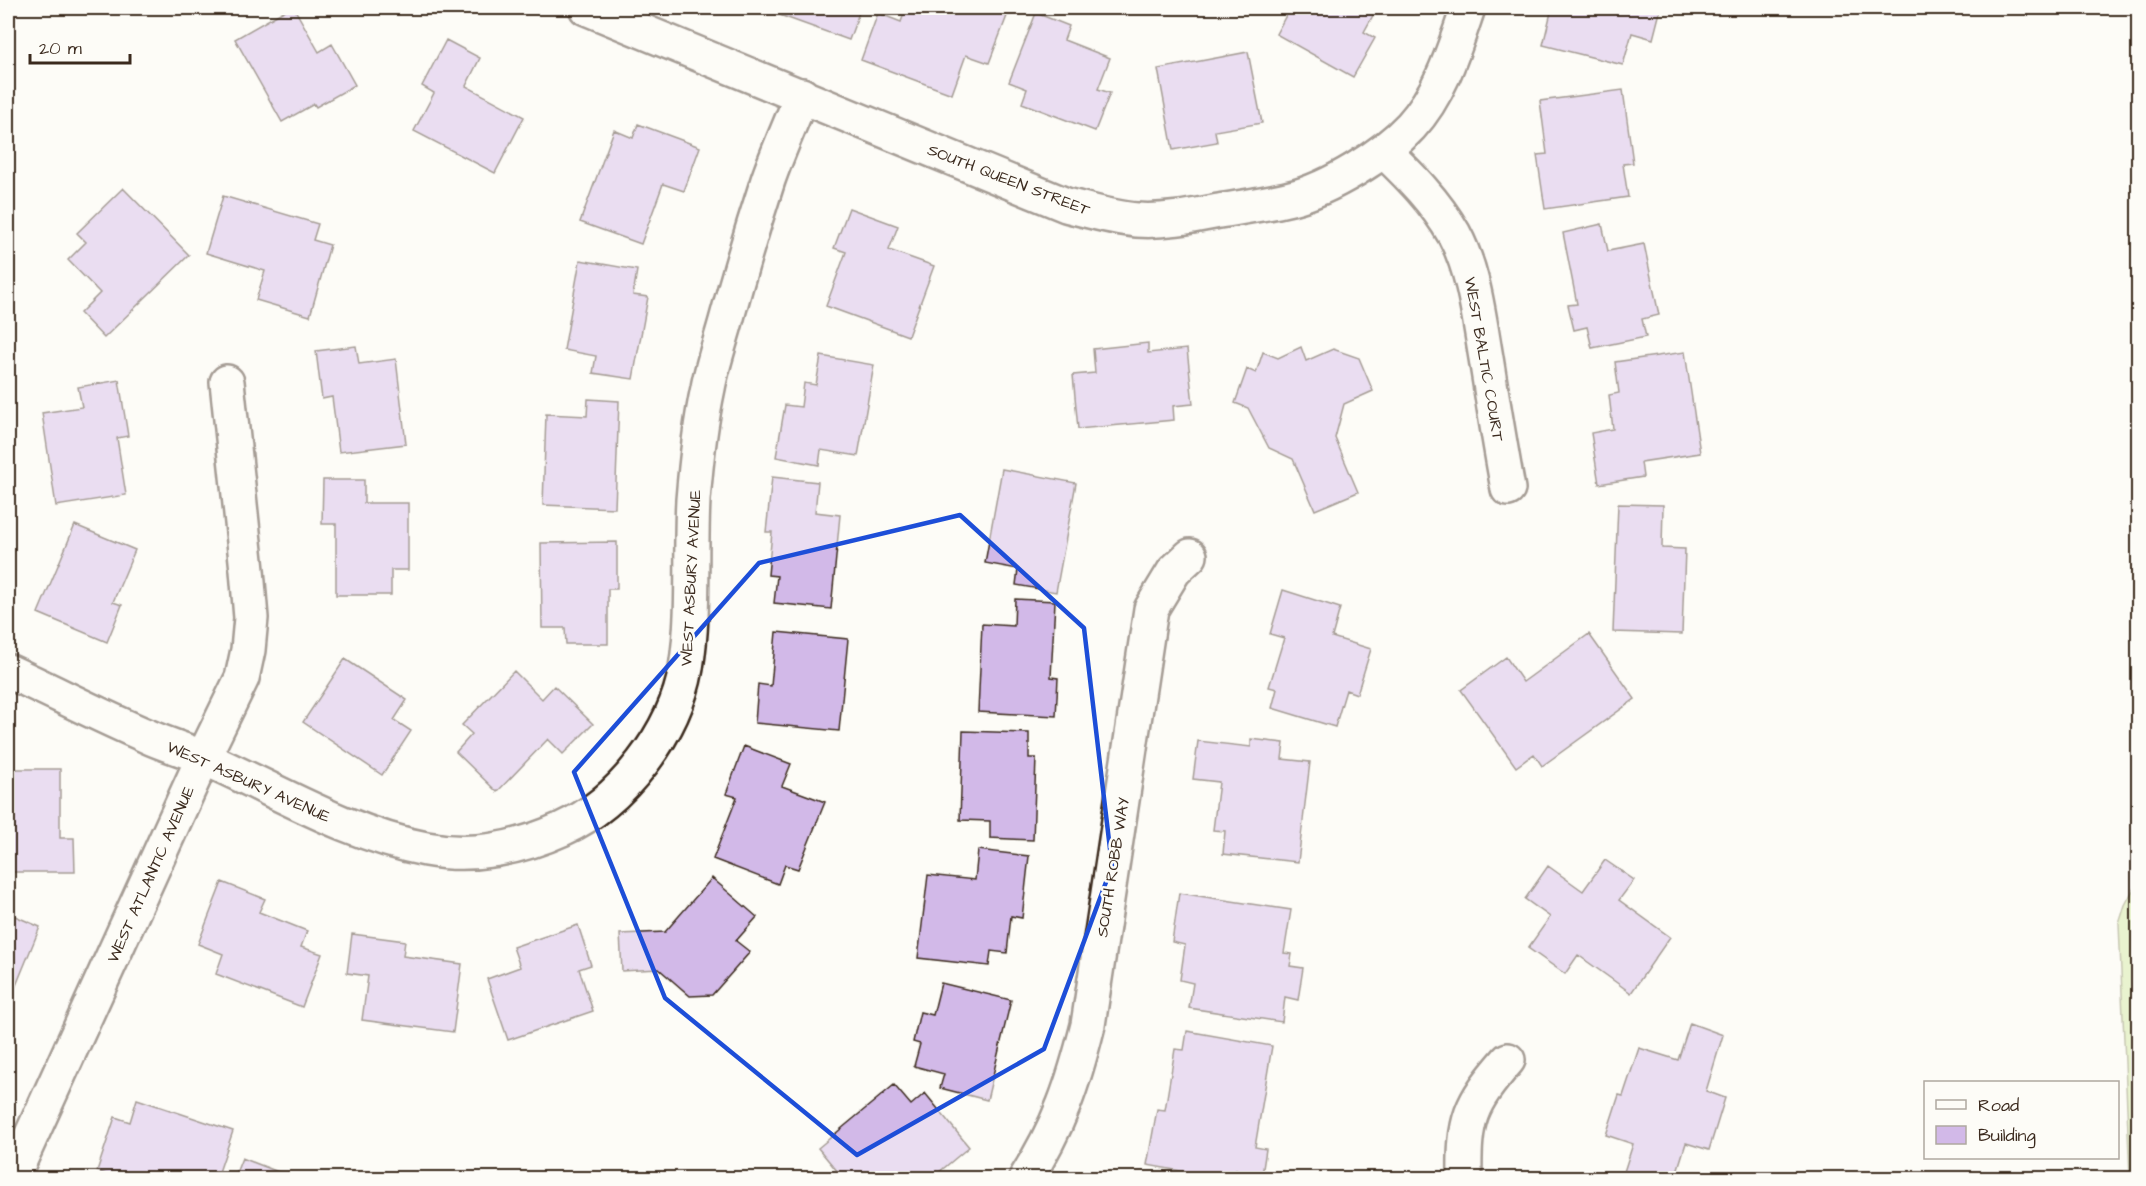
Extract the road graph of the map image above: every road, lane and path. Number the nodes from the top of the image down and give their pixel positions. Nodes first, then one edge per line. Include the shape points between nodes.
1 (586, 8) edge
2 (1468, 8) edge
3 (802, 95) junction
4 (1384, 151) junction
5 (227, 382) dead end
6 (1508, 489) dead end
7 (1190, 556) dead end
8 (8, 671) edge
9 (203, 758) junction
10 (1508, 1060) dead end
11 (12, 1179) edge
12 (1026, 1179) edge
13 (1465, 1179) edge

1 - 3 street, SOUTH QUEEN STREET
2 - 4 street, SOUTH QUEEN STREET via 1431,98 1411,126
3 - 4 street, SOUTH QUEEN STREET via 1066,205 1139,220 1184,217 1292,198 1322,188
3 - 9 street, WEST ASBURY AVENUE via 742,261 708,387 693,501 686,670 672,710 636,773 583,820 506,848 465,851 393,842
4 - 6 street, WEST BALTIC COURT via 1438,207 1469,270
5 - 9 street, WEST ATLANTIC AVENUE via 247,570 248,650 242,678
7 - 12 street, SOUTH ROBB WAY via 1174,571 1151,609 1088,1025 1062,1112
8 - 9 street, WEST ASBURY AVENUE via 150,738
9 - 11 street, WEST ATLANTIC AVENUE
10 - 13 street via 1470,1114 1465,1135

